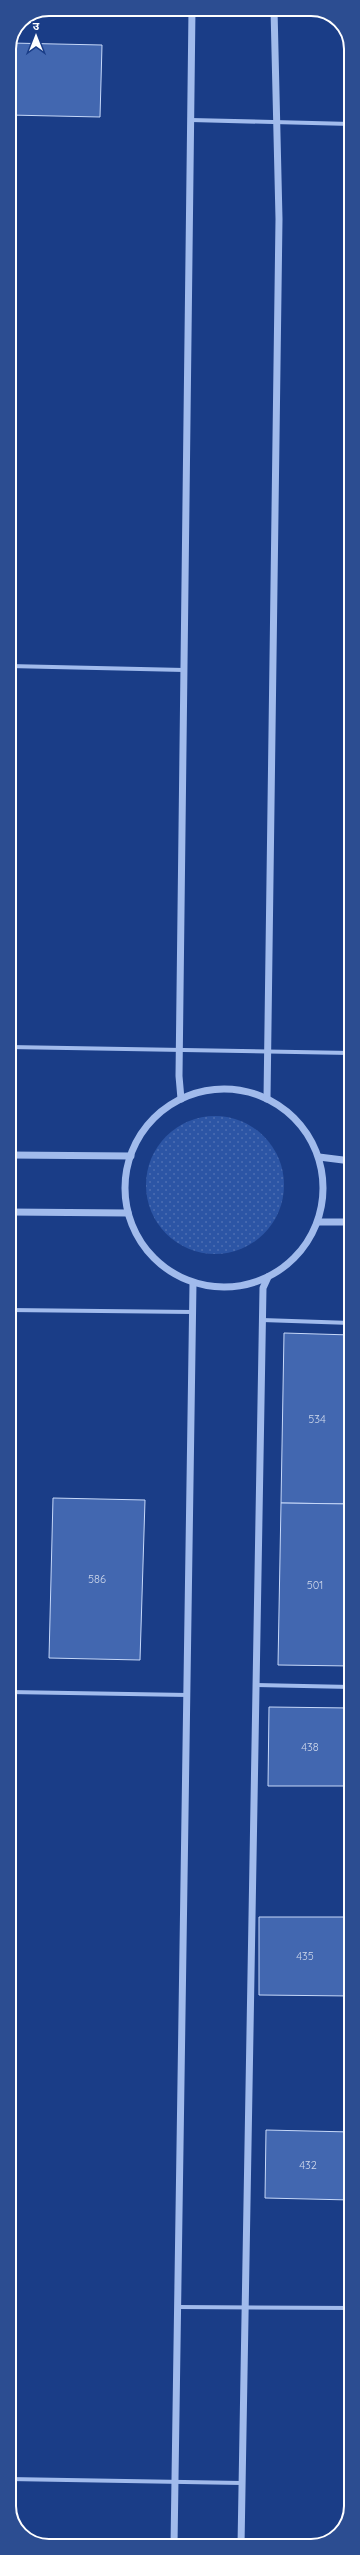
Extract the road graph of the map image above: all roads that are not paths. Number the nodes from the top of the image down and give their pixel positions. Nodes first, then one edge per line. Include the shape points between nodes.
1 (192, 16) edge
2 (274, 16) edge
3 (191, 120) junction
4 (277, 121) junction
5 (344, 124) edge
6 (16, 666) edge
7 (184, 670) junction
8 (16, 1047) edge
9 (179, 1051) junction
10 (266, 1051) junction
11 (344, 1053) edge
12 (181, 1099) junction
13 (266, 1099) junction
14 (16, 1155) edge
15 (131, 1156) junction
16 (318, 1157) junction
17 (344, 1160) edge
18 (16, 1212) edge
19 (128, 1213) junction
20 (318, 1222) junction
21 (344, 1222) edge
22 (268, 1277) junction
23 (193, 1282) junction
24 (16, 1310) edge
25 (193, 1312) junction
26 (262, 1320) junction
27 (344, 1323) edge
28 (256, 1685) junction
29 (344, 1687) edge
30 (16, 1692) edge
31 (188, 1695) junction
32 (178, 2307) junction
33 (245, 2308) junction
34 (344, 2308) edge
35 (16, 2479) edge
36 (175, 2482) junction
37 (242, 2483) junction
38 (174, 2539) edge
39 (241, 2539) edge

1 - 3 street
2 - 4 street
3 - 4 street
3 - 7 street
4 - 5 street
4 - 10 street via 279,220
6 - 7 street
7 - 9 street
8 - 9 street
9 - 10 street
9 - 12 street
10 - 11 street
10 - 13 street
12 - 13 street via 209,1090 238,1090
12 - 15 street via 159,1113 142,1132
13 - 16 street via 294,1118 307,1133
14 - 15 street
15 - 19 street via 125,1184
16 - 17 street
16 - 20 street via 324,1190
18 - 19 street
19 - 23 street via 142,1243 164,1267
20 - 21 street
20 - 22 street via 306,1245 289,1264
22 - 23 street via 243,1286 225,1287
22 - 26 street via 262,1288
23 - 25 street
24 - 25 street
25 - 31 street
26 - 27 street
26 - 28 street
28 - 29 street
28 - 33 street
30 - 31 street
31 - 32 street
32 - 33 street
32 - 36 street
33 - 34 street
33 - 37 street
35 - 36 street
36 - 37 street
36 - 38 street
37 - 39 street

